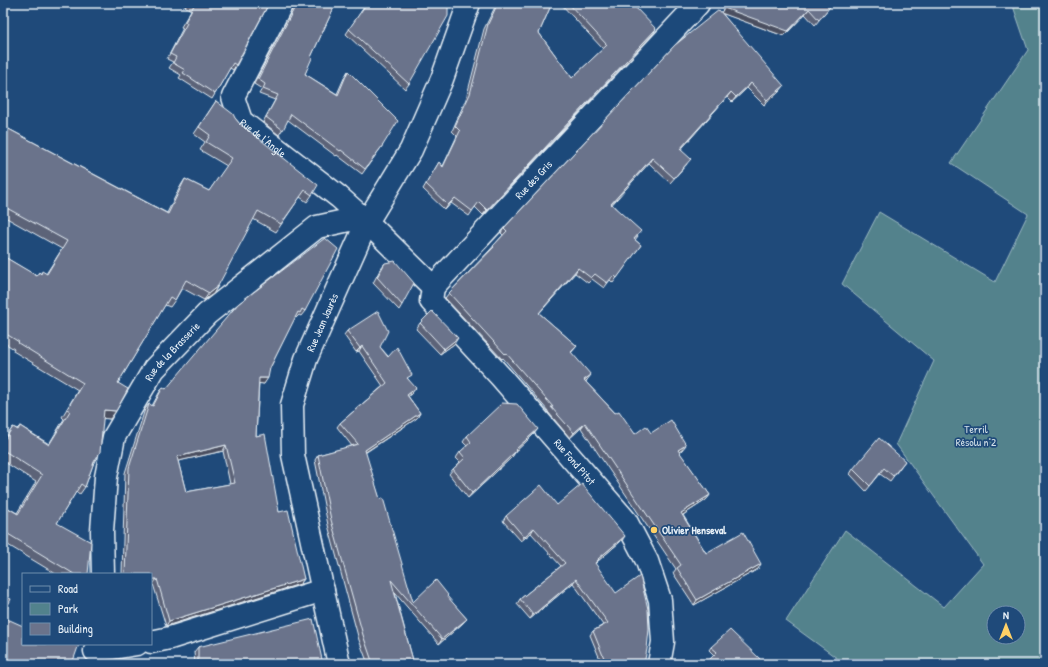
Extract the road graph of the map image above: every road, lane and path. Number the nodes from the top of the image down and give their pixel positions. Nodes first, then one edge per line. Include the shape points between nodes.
1 (282, 3) edge
2 (469, 3) edge
3 (696, 3) edge
4 (367, 222) junction
5 (432, 287) junction
6 (103, 573) edge
7 (323, 590) junction
8 (152, 642) edge
9 (132, 645) edge
10 (94, 653) edge
11 (339, 664) edge
12 (659, 664) edge

1 - 4 street, Rue de l'Angle via 233,97 241,121
2 - 4 street, Rue Jean Jaurès via 442,79 411,150
3 - 5 street, Rue des Gris
4 - 5 street
4 - 6 street, Rue de la Brasserie via 349,220 317,227 207,314 154,370 114,437 106,477 102,531
4 - 7 street, Rue Jean Jaurès via 306,359 292,405 293,455
5 - 12 street, Rue Fond Pitot via 431,301 626,521 647,562 660,600 663,642
7 - 8 street
7 - 11 street, Rue Jean Jaurès
9 - 10 street

